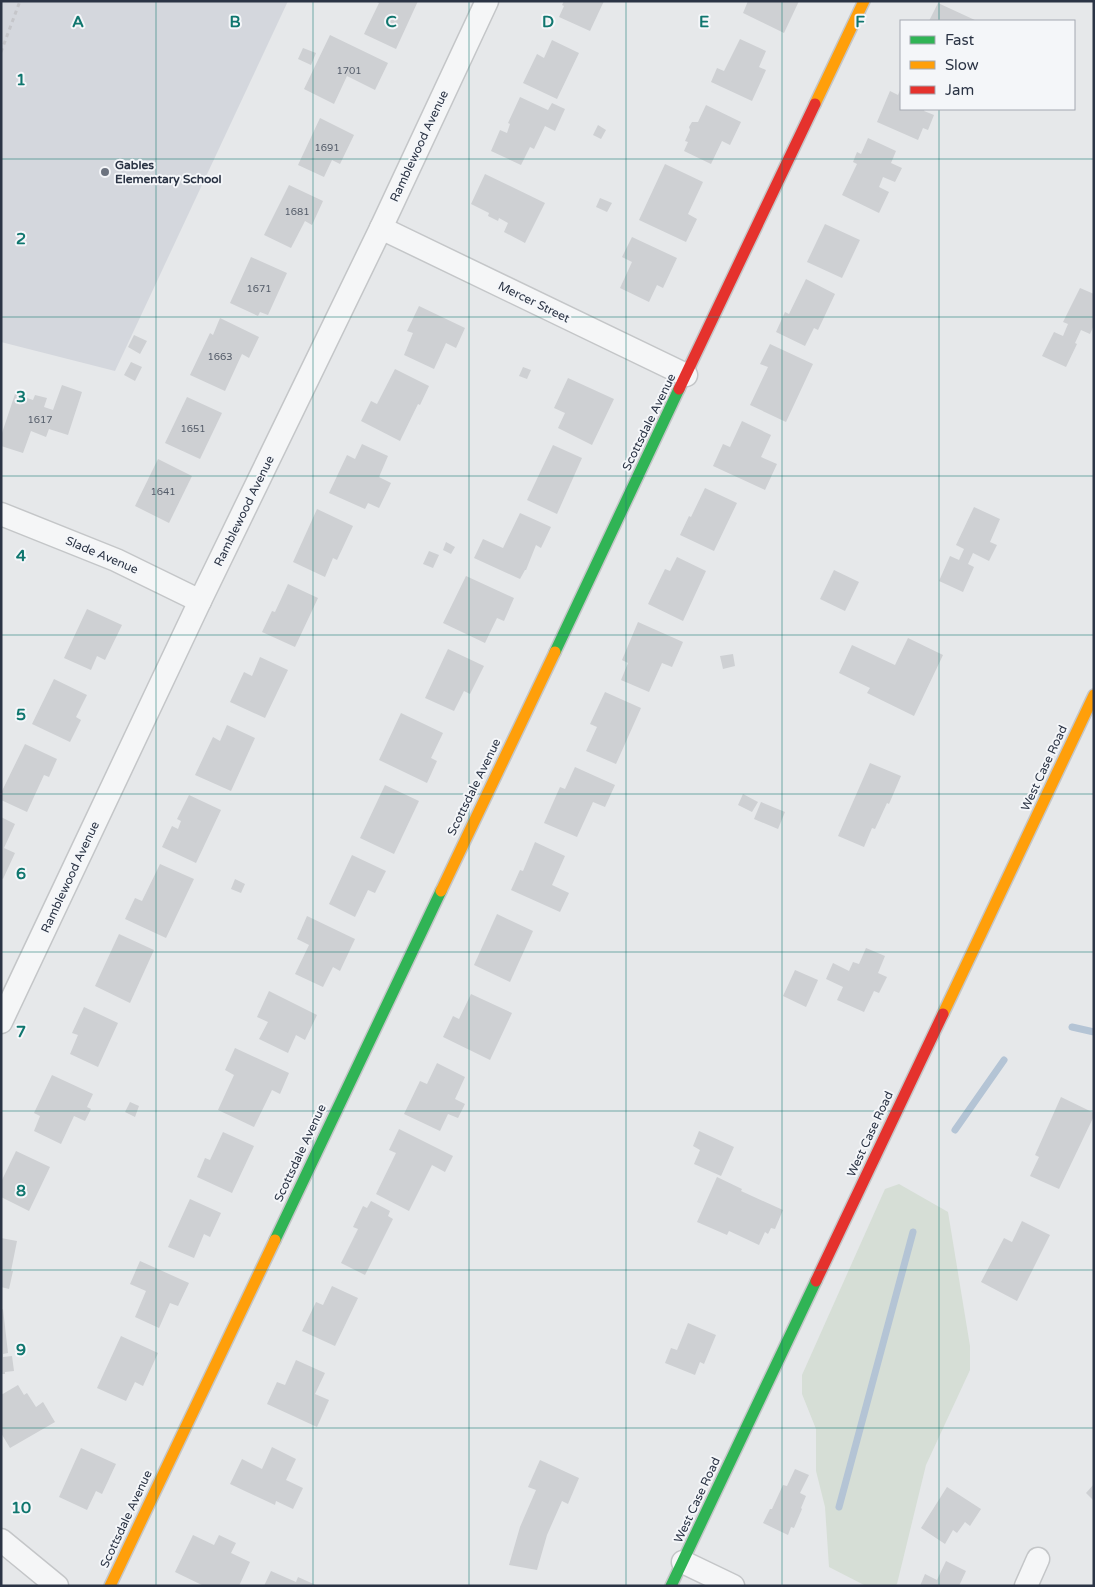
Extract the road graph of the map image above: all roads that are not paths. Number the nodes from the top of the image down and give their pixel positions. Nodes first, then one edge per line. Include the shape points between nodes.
1 (487, 1) edge
2 (864, 1) edge
3 (381, 228) junction
4 (686, 375) junction
5 (1, 514) edge
6 (200, 601) junction
7 (1094, 695) edge
8 (1, 1022) edge
9 (1, 1540) edge
10 (1038, 1559) dead end
11 (683, 1562) junction
12 (57, 1586) edge
13 (110, 1586) edge
14 (671, 1586) edge
15 (733, 1586) edge
16 (1026, 1586) edge

1 - 3 street, Ramblewood Avenue
2 - 4 street, Scottsdale Avenue
3 - 4 street, Mercer Street
3 - 6 street, Ramblewood Avenue
4 - 13 street, Scottsdale Avenue
5 - 6 street, Slade Avenue via 116,560
6 - 8 street, Ramblewood Avenue
7 - 11 street, West Case Road
9 - 12 street
10 - 16 street
11 - 14 street, West Case Road
11 - 15 street

